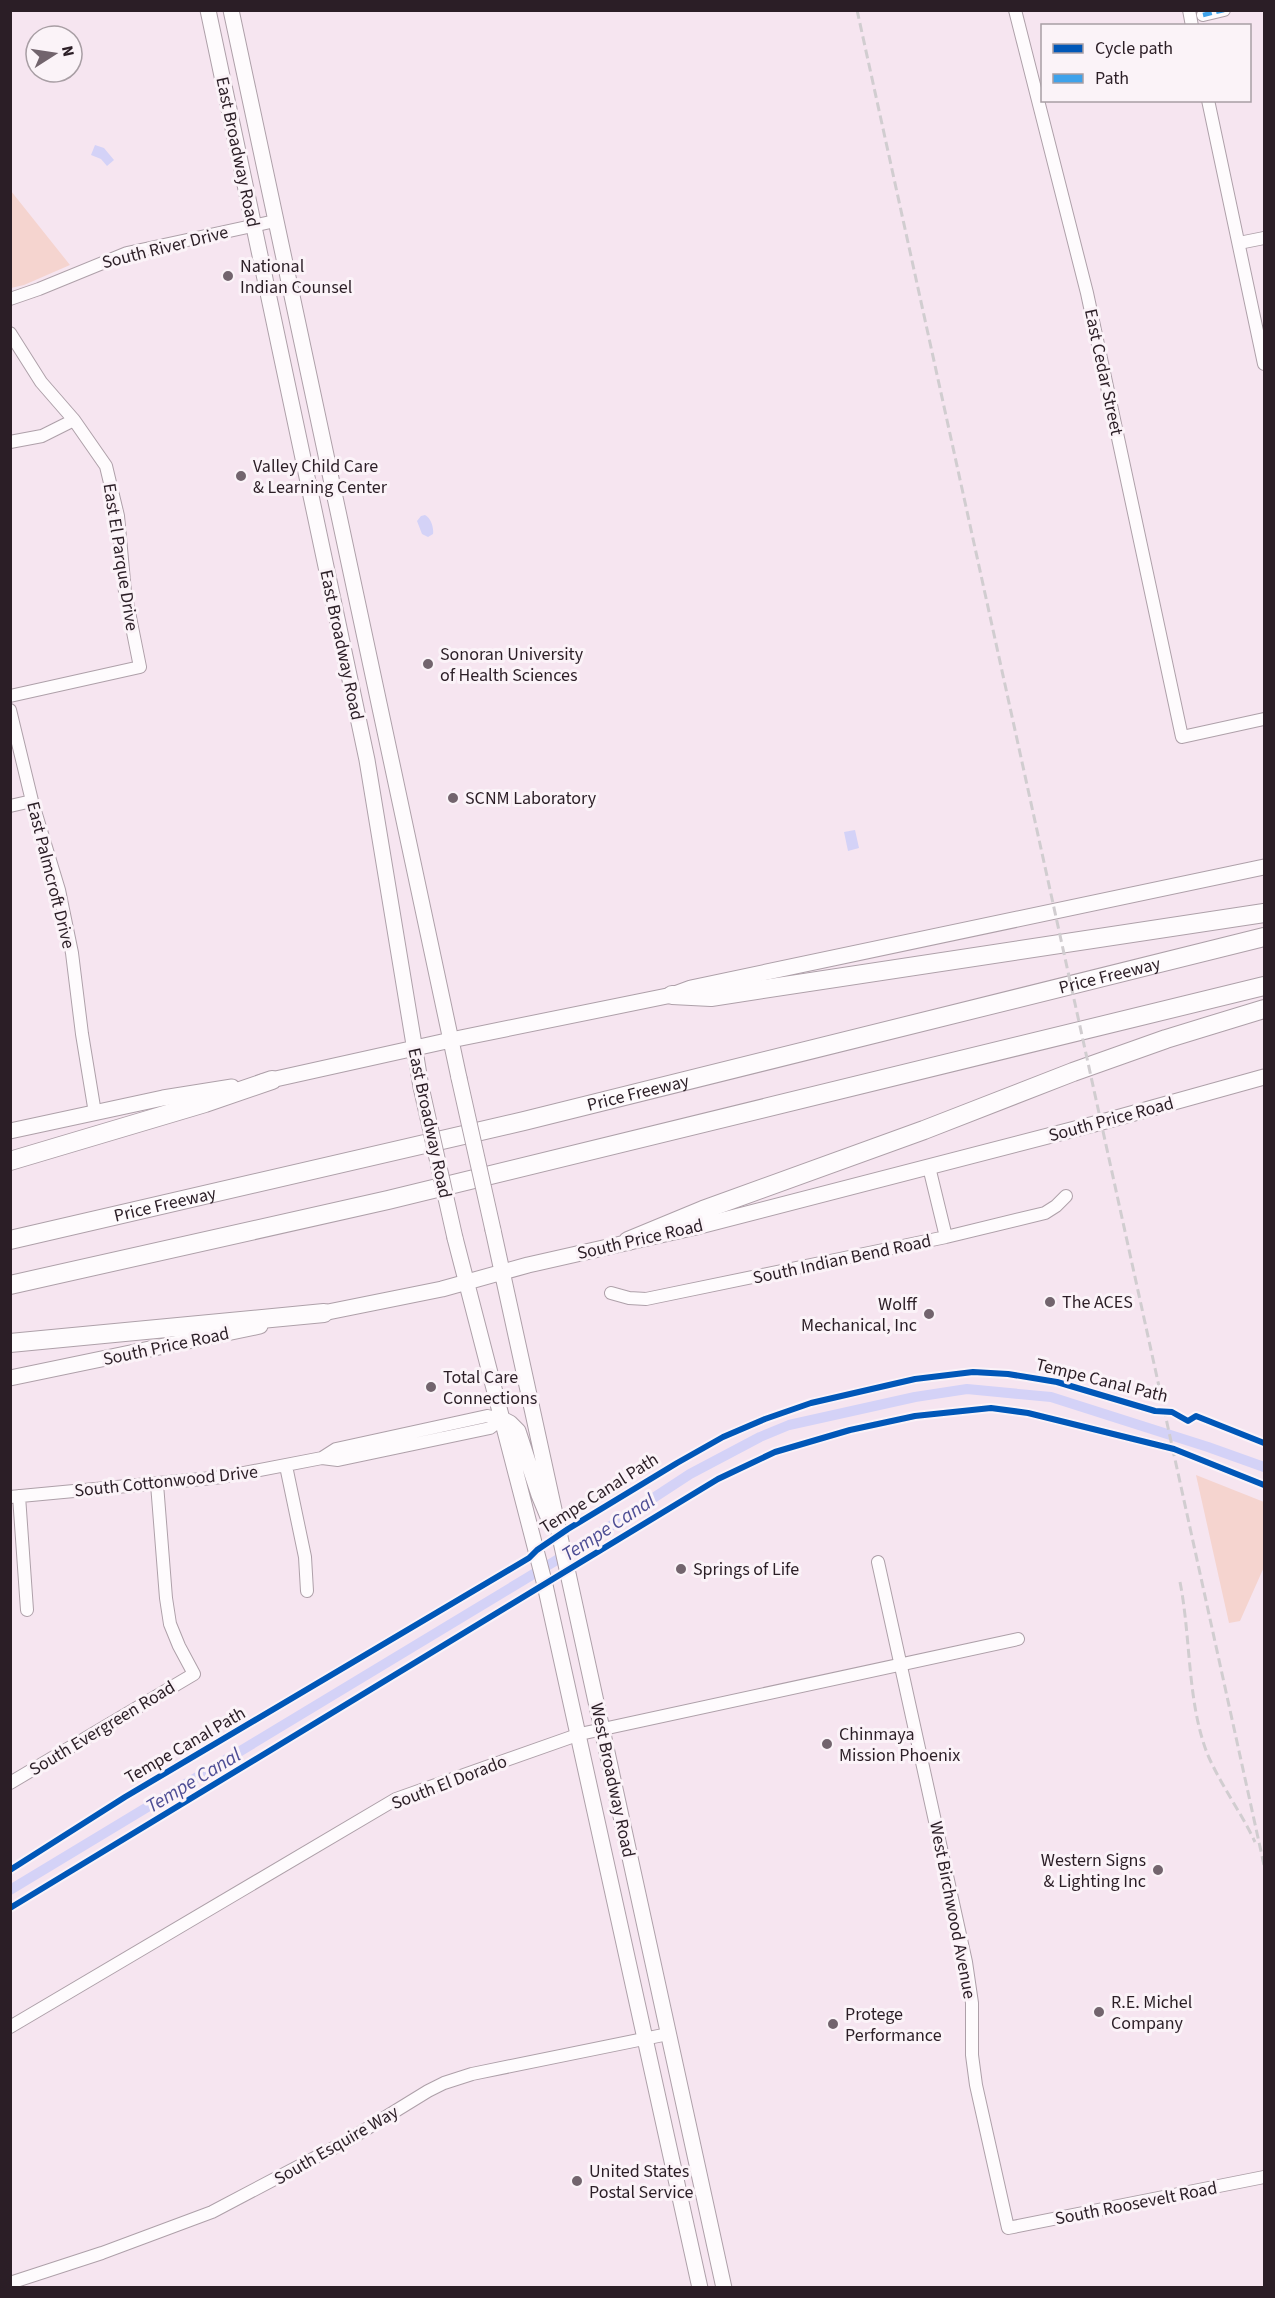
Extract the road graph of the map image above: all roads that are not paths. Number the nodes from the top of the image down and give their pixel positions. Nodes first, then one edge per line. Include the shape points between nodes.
1 (208, 10) edge
2 (231, 10) edge
3 (1015, 10) edge
4 (1224, 10) edge
5 (1203, 15) dead end
6 (1208, 102) edge
7 (275, 220) junction
8 (254, 225) junction
9 (1264, 238) edge
10 (1239, 243) junction
11 (10, 299) edge
12 (10, 333) edge
13 (1264, 364) edge
14 (75, 420) junction
15 (10, 442) edge
16 (357, 604) junction
17 (334, 609) junction
18 (10, 696) edge
19 (10, 710) edge
20 (1264, 719) edge
21 (389, 755) junction
22 (367, 760) junction
23 (32, 801) junction
24 (10, 806) edge
25 (1264, 867) edge
26 (1264, 913) edge
27 (1264, 937) edge
28 (1264, 986) edge
29 (672, 995) junction
30 (1264, 1009) edge
31 (451, 1040) junction
32 (414, 1048) junction
33 (1264, 1077) edge
34 (272, 1080) junction
35 (95, 1113) junction
36 (10, 1131) edge
37 (10, 1161) edge
38 (929, 1167) junction
39 (1066, 1196) dead end
40 (946, 1237) junction
41 (10, 1240) edge
42 (628, 1241) junction
43 (502, 1272) junction
44 (464, 1282) junction
45 (10, 1285) edge
46 (611, 1293) dead end
47 (324, 1313) junction
48 (10, 1343) edge
49 (10, 1378) edge
50 (502, 1419) junction
51 (419, 1431) junction
52 (404, 1446) junction
53 (322, 1458) junction
54 (286, 1466) junction
55 (157, 1484) junction
56 (14, 1497) edge
57 (560, 1535) junction
58 (878, 1562) dead end
59 (307, 1591) dead end
60 (27, 1610) dead end
61 (1018, 1639) dead end
62 (900, 1664) junction
63 (601, 1730) junction
64 (580, 1734) junction
65 (10, 1783) edge
66 (10, 2027) edge
67 (668, 2034) junction
68 (646, 2039) junction
69 (1264, 2177) edge
70 (1008, 2228) joint
71 (10, 2283) edge
72 (721, 2287) edge
73 (700, 2288) edge

1 - 8 main road, East Broadway Road
2 - 7 main road, East Broadway Road
3 - 20 street, East Cedar Street via 1087,293 1182,737
4 - 5 street
6 - 10 street
7 - 8 street, South River Drive
7 - 16 main road, East Broadway Road
8 - 11 street, South River Drive via 127,253
8 - 17 main road, East Broadway Road
9 - 10 street
10 - 13 street
12 - 14 street, East El Parque Drive via 41,382
14 - 15 street via 42,436
14 - 18 street, East El Parque Drive via 106,466 118,516 125,592 140,667
16 - 17 main road
16 - 21 main road, East Broadway Road
17 - 22 main road, East Broadway Road
19 - 23 street, East Palmcroft Drive
21 - 22 main road
21 - 31 main road, East Broadway Road
22 - 32 main road, East Broadway Road
23 - 24 street
23 - 35 street, East Palmcroft Drive via 59,890 72,953
25 - 29 main road
26 - 29 highway via 711,997
27 - 41 highway, Price Freeway via 524,1121
28 - 45 highway via 388,1200
29 - 31 main road
30 - 42 highway via 1082,1069
31 - 32 main road
31 - 43 main road, East Broadway Road, bridge
32 - 34 main road
32 - 44 main road, East Broadway Road, bridge
33 - 38 main road, South Price Road
34 - 35 main road
34 - 37 highway
35 - 36 main road
38 - 40 street
38 - 42 main road, South Price Road
39 - 40 street, South Indian Bend Road via 1046,1213
40 - 46 street, South Indian Bend Road via 646,1299
42 - 43 main road, South Price Road
43 - 44 main road, South Price Road
43 - 57 main road, West Broadway Road
44 - 47 main road, South Price Road
44 - 50 main road, West Broadway Road
47 - 48 highway
47 - 49 main road, South Price Road
50 - 51 street, South Cottonwood Drive via 488,1416
50 - 52 street, South Cottonwood Drive via 490,1428
50 - 57 main road via 518,1431 538,1495 553,1529
50 - 64 main road, West Broadway Road
51 - 52 street
51 - 53 street, South Cottonwood Drive via 336,1449
52 - 53 street, South Cottonwood Drive via 338,1460
53 - 54 street, South Cottonwood Drive
54 - 55 street, South Cottonwood Drive
54 - 59 street via 305,1557
55 - 56 street, South Cottonwood Drive
55 - 65 street, South Evergreen Road via 170,1624 194,1674
56 - 60 street
57 - 63 main road, West Broadway Road
58 - 62 street, West Birchwood Avenue
61 - 62 street, South El Dorado
62 - 63 street, South El Dorado
62 - 70 street, West Birchwood Avenue via 966,1962 976,2085
63 - 64 street, South El Dorado
63 - 67 main road, West Broadway Road
64 - 66 street, South El Dorado via 396,1798
64 - 68 main road, West Broadway Road
67 - 68 street, South Esquire Way
67 - 72 main road, West Broadway Road
68 - 71 street, South Esquire Way via 444,2083 345,2142 212,2212
68 - 73 main road, West Broadway Road
69 - 70 street, South Roosevelt Road

